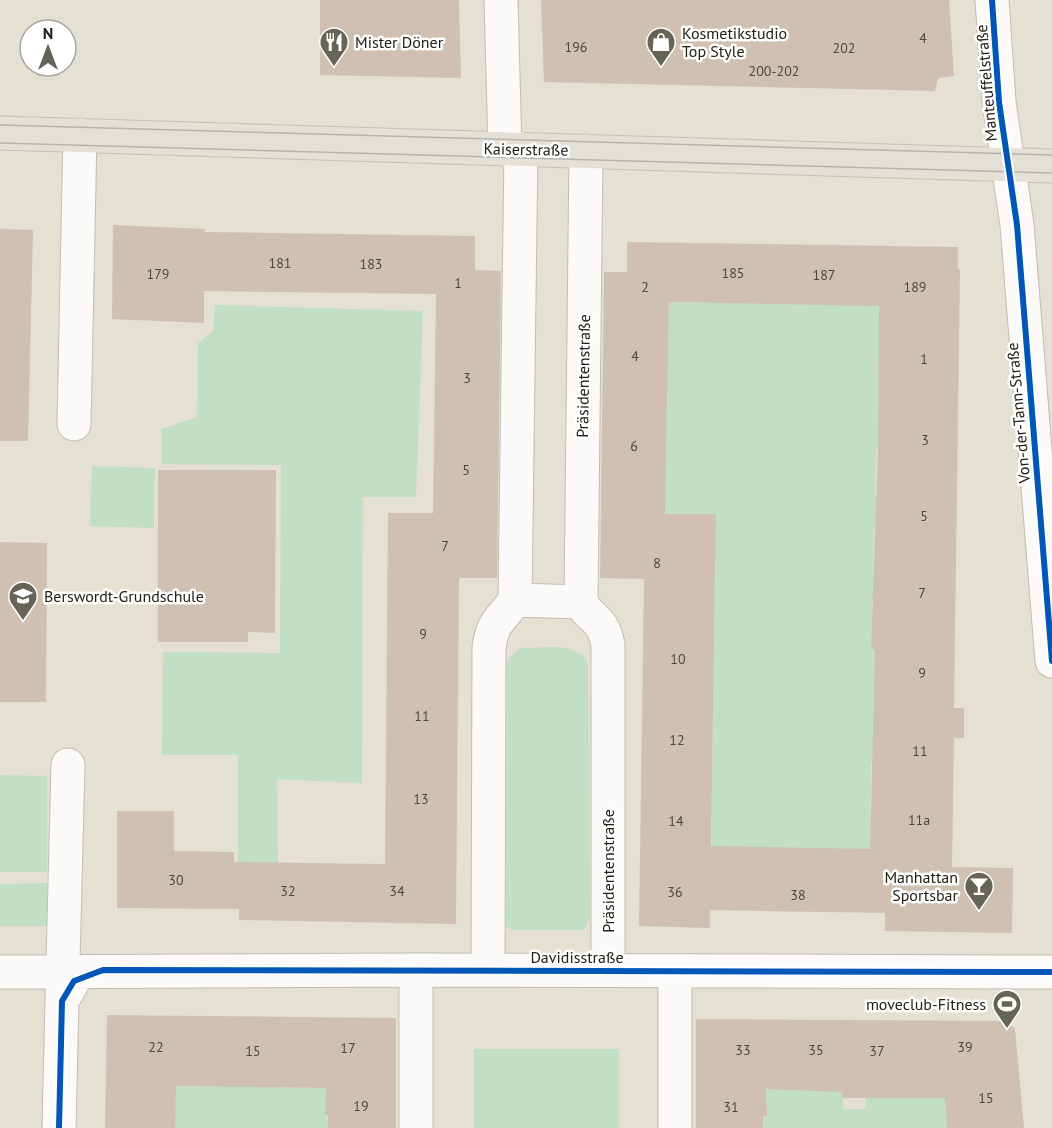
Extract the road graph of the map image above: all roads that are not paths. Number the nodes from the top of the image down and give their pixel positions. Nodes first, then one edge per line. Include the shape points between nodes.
1 (501, 0) edge
2 (992, 0) edge
3 (0, 133) edge
4 (80, 135) junction
5 (513, 148) junction
6 (586, 151) junction
7 (1008, 164) junction
8 (1052, 166) edge
9 (74, 424) dead end
10 (515, 600) junction
11 (580, 602) junction
12 (1052, 661) edge
13 (68, 765) dead end
14 (416, 970) junction
15 (488, 970) junction
16 (608, 970) junction
17 (675, 971) junction
18 (8, 972) edge
19 (1052, 972) edge
20 (62, 986) junction
21 (59, 1128) edge
22 (416, 1128) edge
23 (675, 1128) edge

1 - 5 street
2 - 7 street, Manteuffelstraße
3 - 4 main road, Kaiserstraße
4 - 5 main road, Kaiserstraße
4 - 9 street
5 - 6 main road, Kaiserstraße
5 - 10 street
6 - 7 main road, Kaiserstraße
6 - 11 street, Präsidentenstraße
7 - 8 main road, Kaiserstraße
7 - 12 street, Von-der-Tann-Straße via 1017,225
10 - 11 street
10 - 15 street via 498,618 489,648
11 - 16 street, Präsidentenstraße via 603,625 608,644
13 - 20 street
14 - 15 street, Davidisstraße
14 - 20 street, Davidisstraße via 103,970
14 - 22 street
15 - 16 street, Davidisstraße
16 - 17 street, Davidisstraße
17 - 19 street, Davidisstraße
17 - 23 street
18 - 20 street
20 - 21 street

